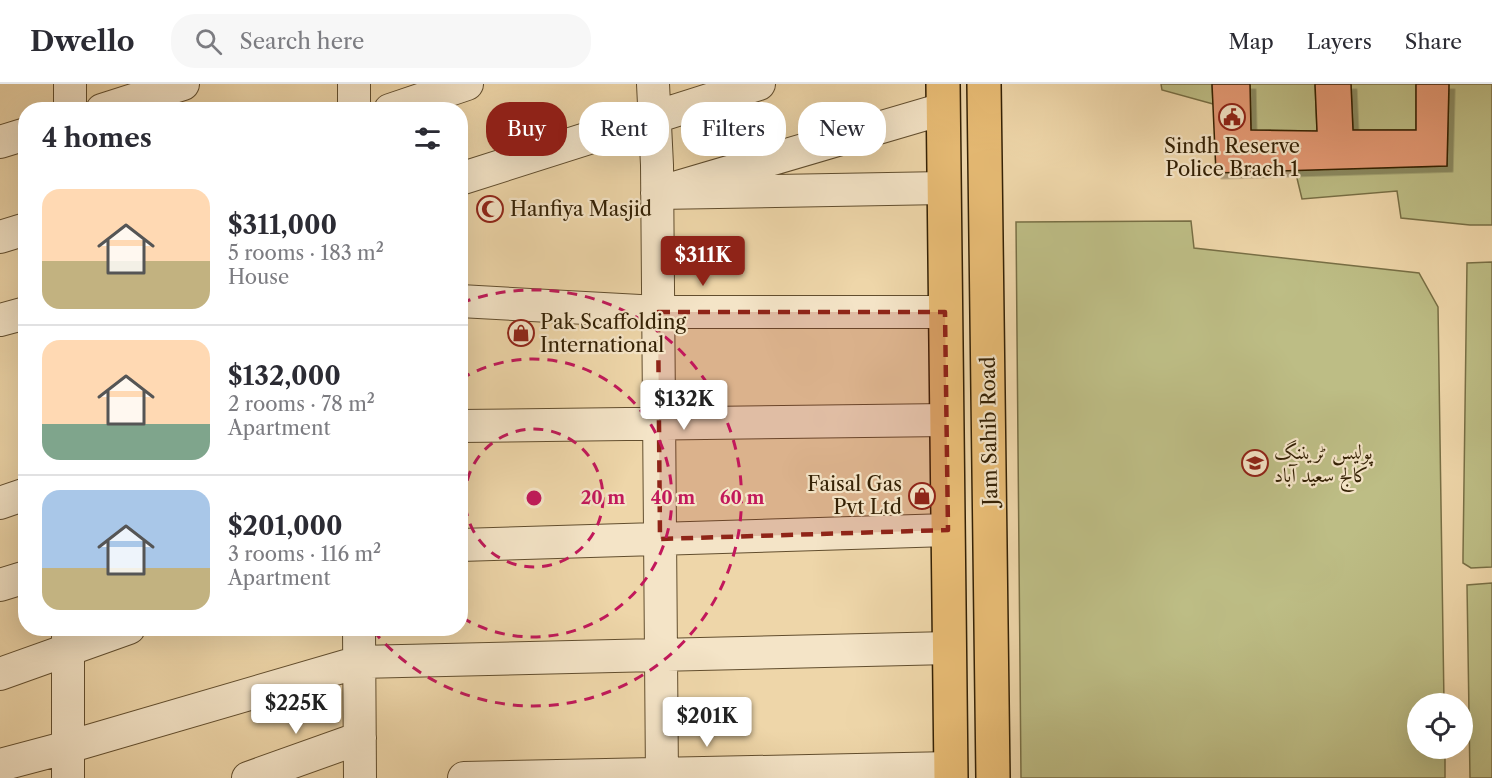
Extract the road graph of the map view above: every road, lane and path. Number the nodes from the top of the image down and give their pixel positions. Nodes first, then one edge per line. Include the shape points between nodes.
1 (70, 84) edge
2 (183, 84) edge
3 (354, 84) edge
4 (467, 84) edge
5 (653, 84) edge
6 (759, 84) edge
7 (984, 84) edge
8 (943, 96) edge
9 (70, 102) edge
10 (127, 102) edge
11 (354, 102) edge
12 (414, 102) edge
13 (654, 102) edge
14 (669, 113) edge
15 (18, 136) edge
16 (0, 141) edge
17 (579, 141) edge
18 (656, 156) edge
19 (468, 176) edge
20 (944, 188) junction
21 (657, 193) junction
22 (18, 231) edge
23 (0, 237) edge
24 (468, 301) edge
25 (658, 312) junction
26 (945, 312) junction
27 (18, 315) edge
28 (0, 320) edge
29 (947, 420) junction
30 (659, 424) junction
31 (468, 426) edge
32 (18, 497) edge
33 (0, 503) edge
34 (948, 530) junction
35 (660, 539) junction
36 (468, 545) edge
37 (18, 579) edge
38 (0, 585) edge
39 (85, 636) edge
40 (359, 636) edge
41 (68, 639) edge
42 (949, 648) junction
43 (661, 655) junction
44 (360, 662) junction
45 (0, 674) edge
46 (360, 738) junction
47 (68, 747) junction
48 (0, 765) edge
49 (951, 773) edge
50 (662, 776) edge
51 (68, 778) edge
52 (248, 778) edge
53 (360, 778) edge
54 (464, 778) edge
55 (993, 778) edge

1 - 9 street
2 - 10 street
3 - 11 street
4 - 12 street
5 - 13 street
6 - 14 street
7 - 55 main road, Jam Sahib Road
8 - 20 main road
8 - 21 street
15 - 16 street
17 - 19 street
18 - 21 street
20 - 21 street
20 - 26 main road
21 - 25 street
22 - 23 street
24 - 25 street
25 - 26 street
25 - 30 street
26 - 29 main road
27 - 28 street
29 - 30 street
29 - 34 main road
30 - 31 street
30 - 35 street
32 - 33 street
34 - 35 street
34 - 42 main road
35 - 36 street
35 - 43 street
37 - 38 street
39 - 41 street
40 - 44 street
41 - 45 street
41 - 47 street
42 - 43 street
42 - 49 main road
43 - 44 street
43 - 50 street
44 - 46 street
44 - 47 street
46 - 52 street
46 - 53 street
47 - 48 street
47 - 51 street
49 - 50 street
50 - 54 street

